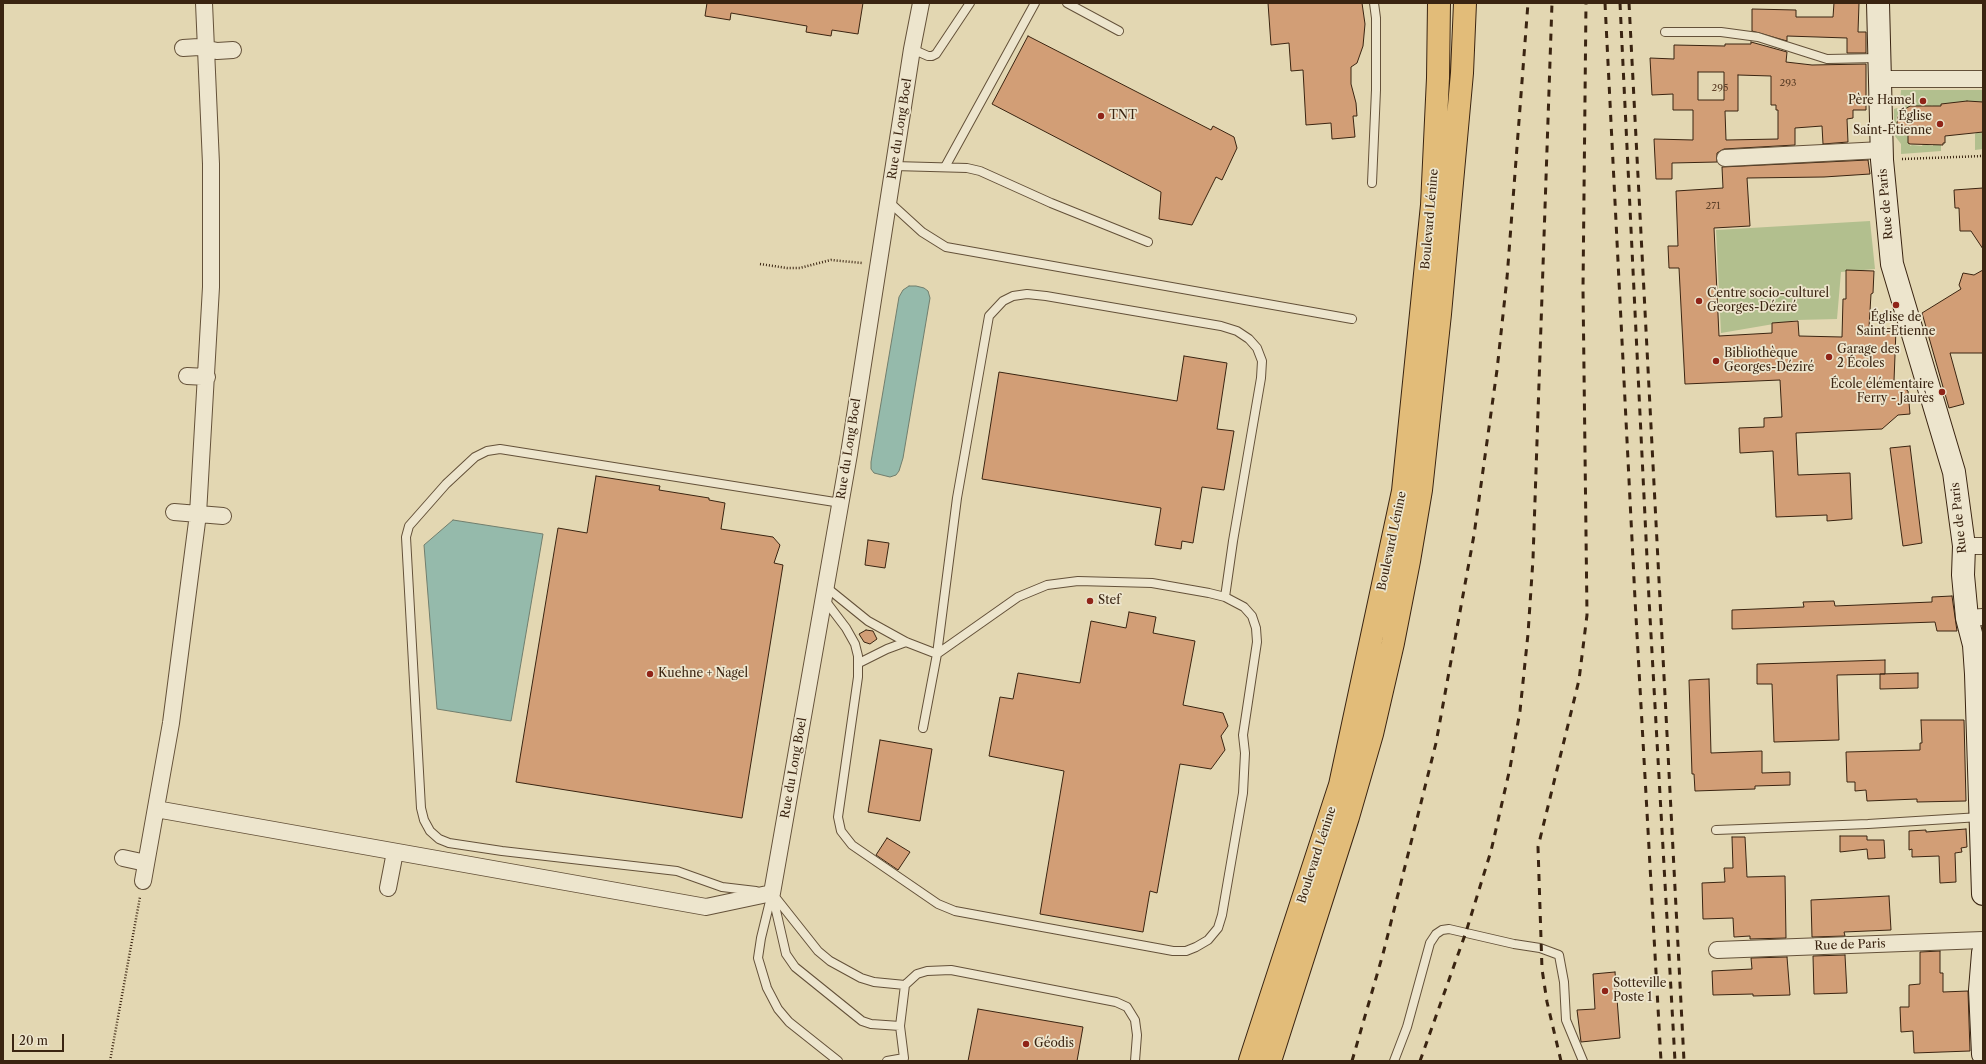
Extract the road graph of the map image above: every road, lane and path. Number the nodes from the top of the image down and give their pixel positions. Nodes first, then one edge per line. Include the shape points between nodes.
1 (204, 3) edge
2 (921, 3) edge
3 (970, 3) edge
4 (1035, 3) edge
5 (1067, 3) edge
6 (1374, 3) edge
7 (1438, 3) edge
8 (1465, 3) edge
9 (1878, 3) edge
10 (1119, 31) dead end
11 (1665, 32) dead end
12 (183, 48) dead end
13 (208, 49) junction
14 (912, 49) junction
15 (233, 50) dead end
16 (1880, 77) junction
17 (1983, 79) edge
18 (1891, 155) junction
19 (1983, 156) edge
20 (1725, 158) dead end
21 (894, 166) junction
22 (945, 167) junction
23 (1372, 183) dead end
24 (888, 201) junction
25 (1148, 242) dead end
26 (760, 264) dead end
27 (878, 266) junction
28 (1352, 319) dead end
29 (186, 376) dead end
30 (207, 377) junction
31 (840, 503) junction
32 (174, 512) dead end
33 (198, 514) junction
34 (223, 516) dead end
35 (1973, 546) edge
36 (825, 593) junction
37 (1225, 598) junction
38 (1975, 618) edge
39 (906, 642) junction
40 (937, 654) junction
41 (859, 663) junction
42 (923, 728) dead end
43 (156, 809) junction
44 (1981, 817) junction
45 (1716, 830) dead end
46 (395, 852) junction
47 (123, 858) dead end
48 (146, 863) junction
49 (143, 880) joint
50 (388, 888) dead end
51 (772, 893) junction
52 (1983, 894) edge
53 (1983, 940) edge
54 (1717, 950) dead end
55 (1983, 953) edge
56 (905, 985) junction
57 (900, 1026) junction
58 (1983, 1054) edge
59 (904, 1060) edge
60 (110, 1061) edge
61 (838, 1061) edge
62 (888, 1061) edge
63 (1135, 1061) edge
64 (1250, 1061) edge
65 (1270, 1061) edge
66 (1394, 1061) edge
67 (1582, 1061) edge

1 - 13 street
2 - 14 street, Rue du Long Boel
3 - 14 lane via 936,54 928,56
4 - 22 lane
5 - 10 lane
6 - 23 lane via 1376,90
7 - 64 main road, Boulevard Lénine via 1438,78 1432,205 1404,491 1340,785
8 - 65 main road via 1462,73 1440,314 1421,490 1410,561 1393,643 1348,818
9 - 16 street, Rue de Paris
11 - 16 lane via 1721,32 1758,38
12 - 13 street
13 - 15 street
13 - 30 street via 211,264
14 - 21 street, Rue du Long Boel
16 - 17 street
16 - 18 street, Rue de Paris
18 - 19 path
18 - 20 street
18 - 35 street, Rue de Paris via 1892,264 1954,472
21 - 22 lane
21 - 24 street, Rue du Long Boel
22 - 25 lane via 980,171
24 - 27 street, Rue du Long Boel
24 - 28 lane via 922,232 946,247
26 - 27 path via 800,268 831,260
27 - 31 street, Rue du Long Boel
29 - 30 street
30 - 33 street
31 - 36 street, Rue du Long Boel
31 - 51 lane via 500,449 487,450 475,457 446,484 409,526 406,537 421,808 430,831 449,843 677,871 722,888
32 - 33 street
33 - 34 street
33 - 43 street via 172,715
35 - 38 street, Rue de Paris via 1963,575
36 - 39 lane
36 - 41 lane via 851,638
36 - 51 street, Rue du Long Boel
37 - 40 lane via 1152,583 1078,580 1047,585 1018,597
37 - 40 lane via 1261,378 1262,361 1257,348 1237,331 1221,326 1046,296 1013,296 995,308 989,316 986,330 957,498
37 - 41 lane via 1244,607 1252,616 1256,628 1257,642 1244,735 1243,793 1218,928 1208,940 1186,951 1173,951 955,911 938,904 852,845 841,831 838,817
38 - 44 street, Rue de Paris
39 - 40 lane
39 - 41 lane
40 - 42 lane
43 - 46 street
43 - 48 street
44 - 45 lane
44 - 52 street, Rue de Paris
46 - 50 street
46 - 51 street via 706,908
47 - 48 street
48 - 49 street
49 - 60 path
51 - 56 lane via 818,951 830,961 861,978
51 - 57 lane via 786,954 794,966 862,1021
51 - 61 lane via 758,958 767,988 778,1009 789,1022
53 - 54 street, Rue de Paris
55 - 58 street via 1980,990
56 - 57 lane
56 - 63 lane via 917,974 951,970 1116,1002 1127,1007 1136,1020 1138,1035
57 - 59 lane
59 - 62 lane
66 - 67 lane via 1407,1027 1430,943 1436,934 1449,929 1540,948 1559,955 1564,982 1566,1020

